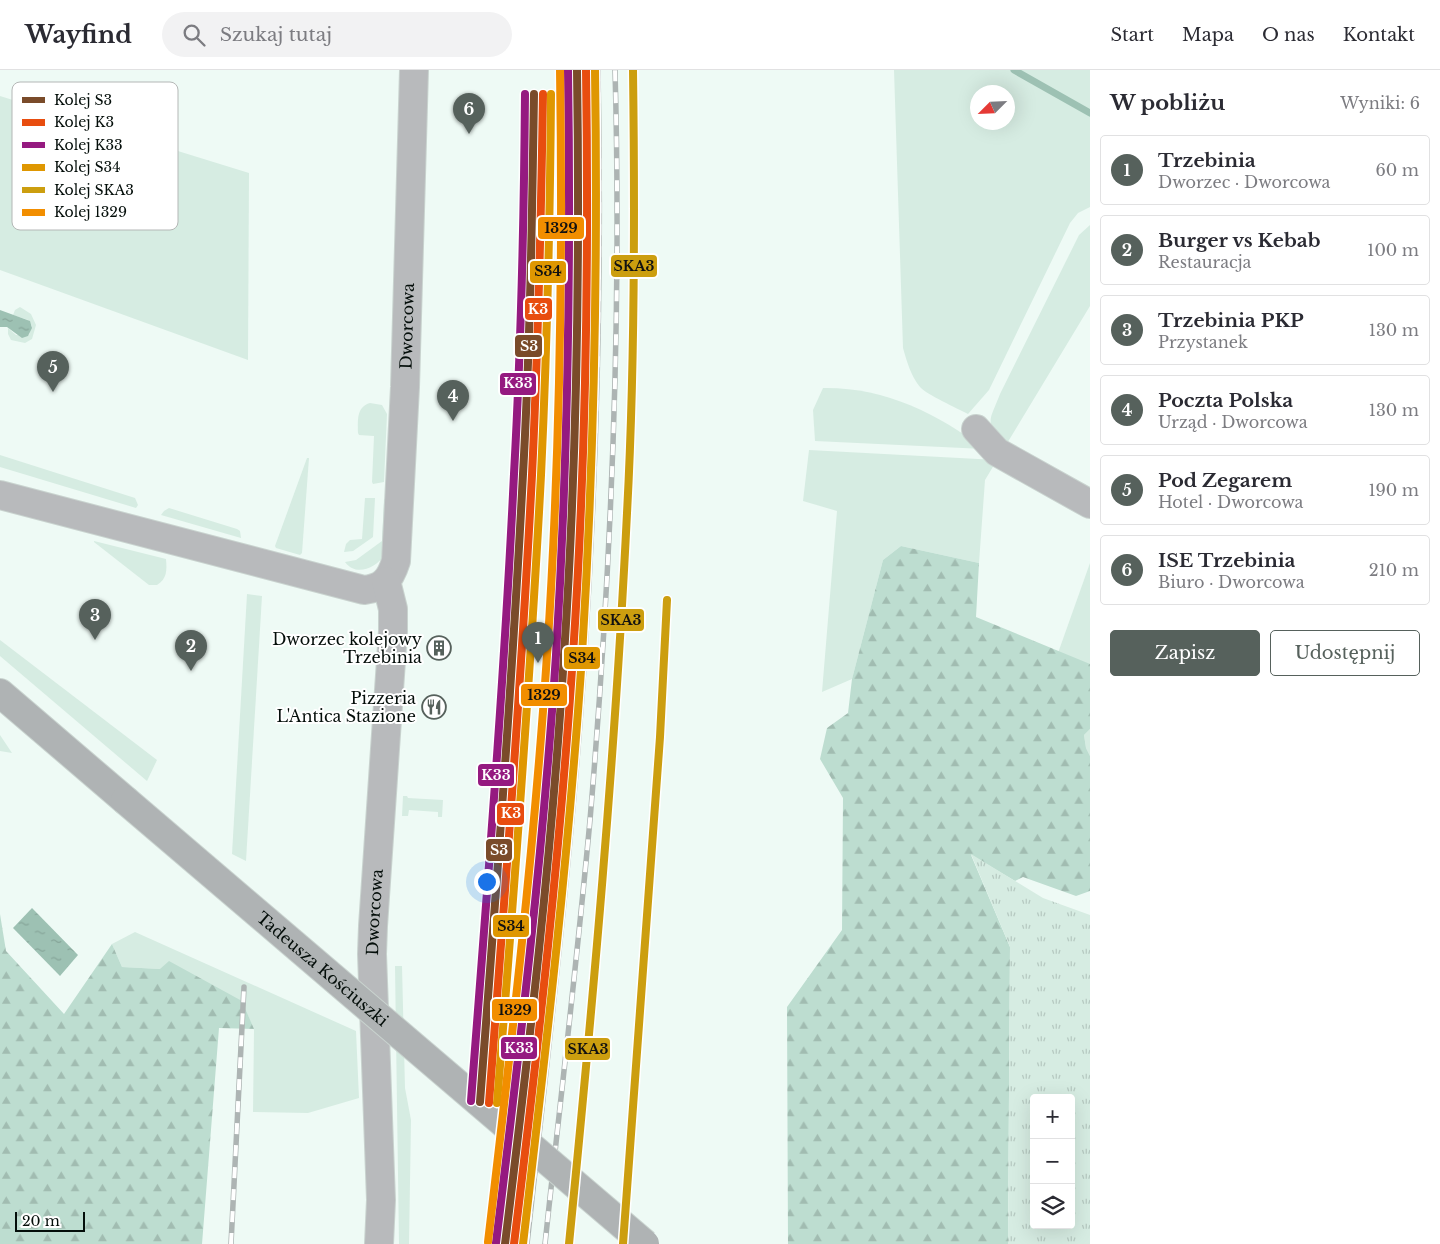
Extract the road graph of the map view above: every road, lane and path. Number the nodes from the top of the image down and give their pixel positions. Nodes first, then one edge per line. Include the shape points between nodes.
1 (414, 70) edge
2 (976, 429) dead end
3 (0, 494) edge
4 (1090, 504) edge
5 (386, 581) junction
6 (0, 693) edge
7 (380, 1244) edge
8 (645, 1244) edge

1 - 5 street, Dworcowa via 401,487 396,561
2 - 4 street via 997,452
3 - 5 street via 364,590 376,589
5 - 7 street, Dworcowa via 394,609 372,954
6 - 8 main road, Tadeusza Kościuszki, bridge

